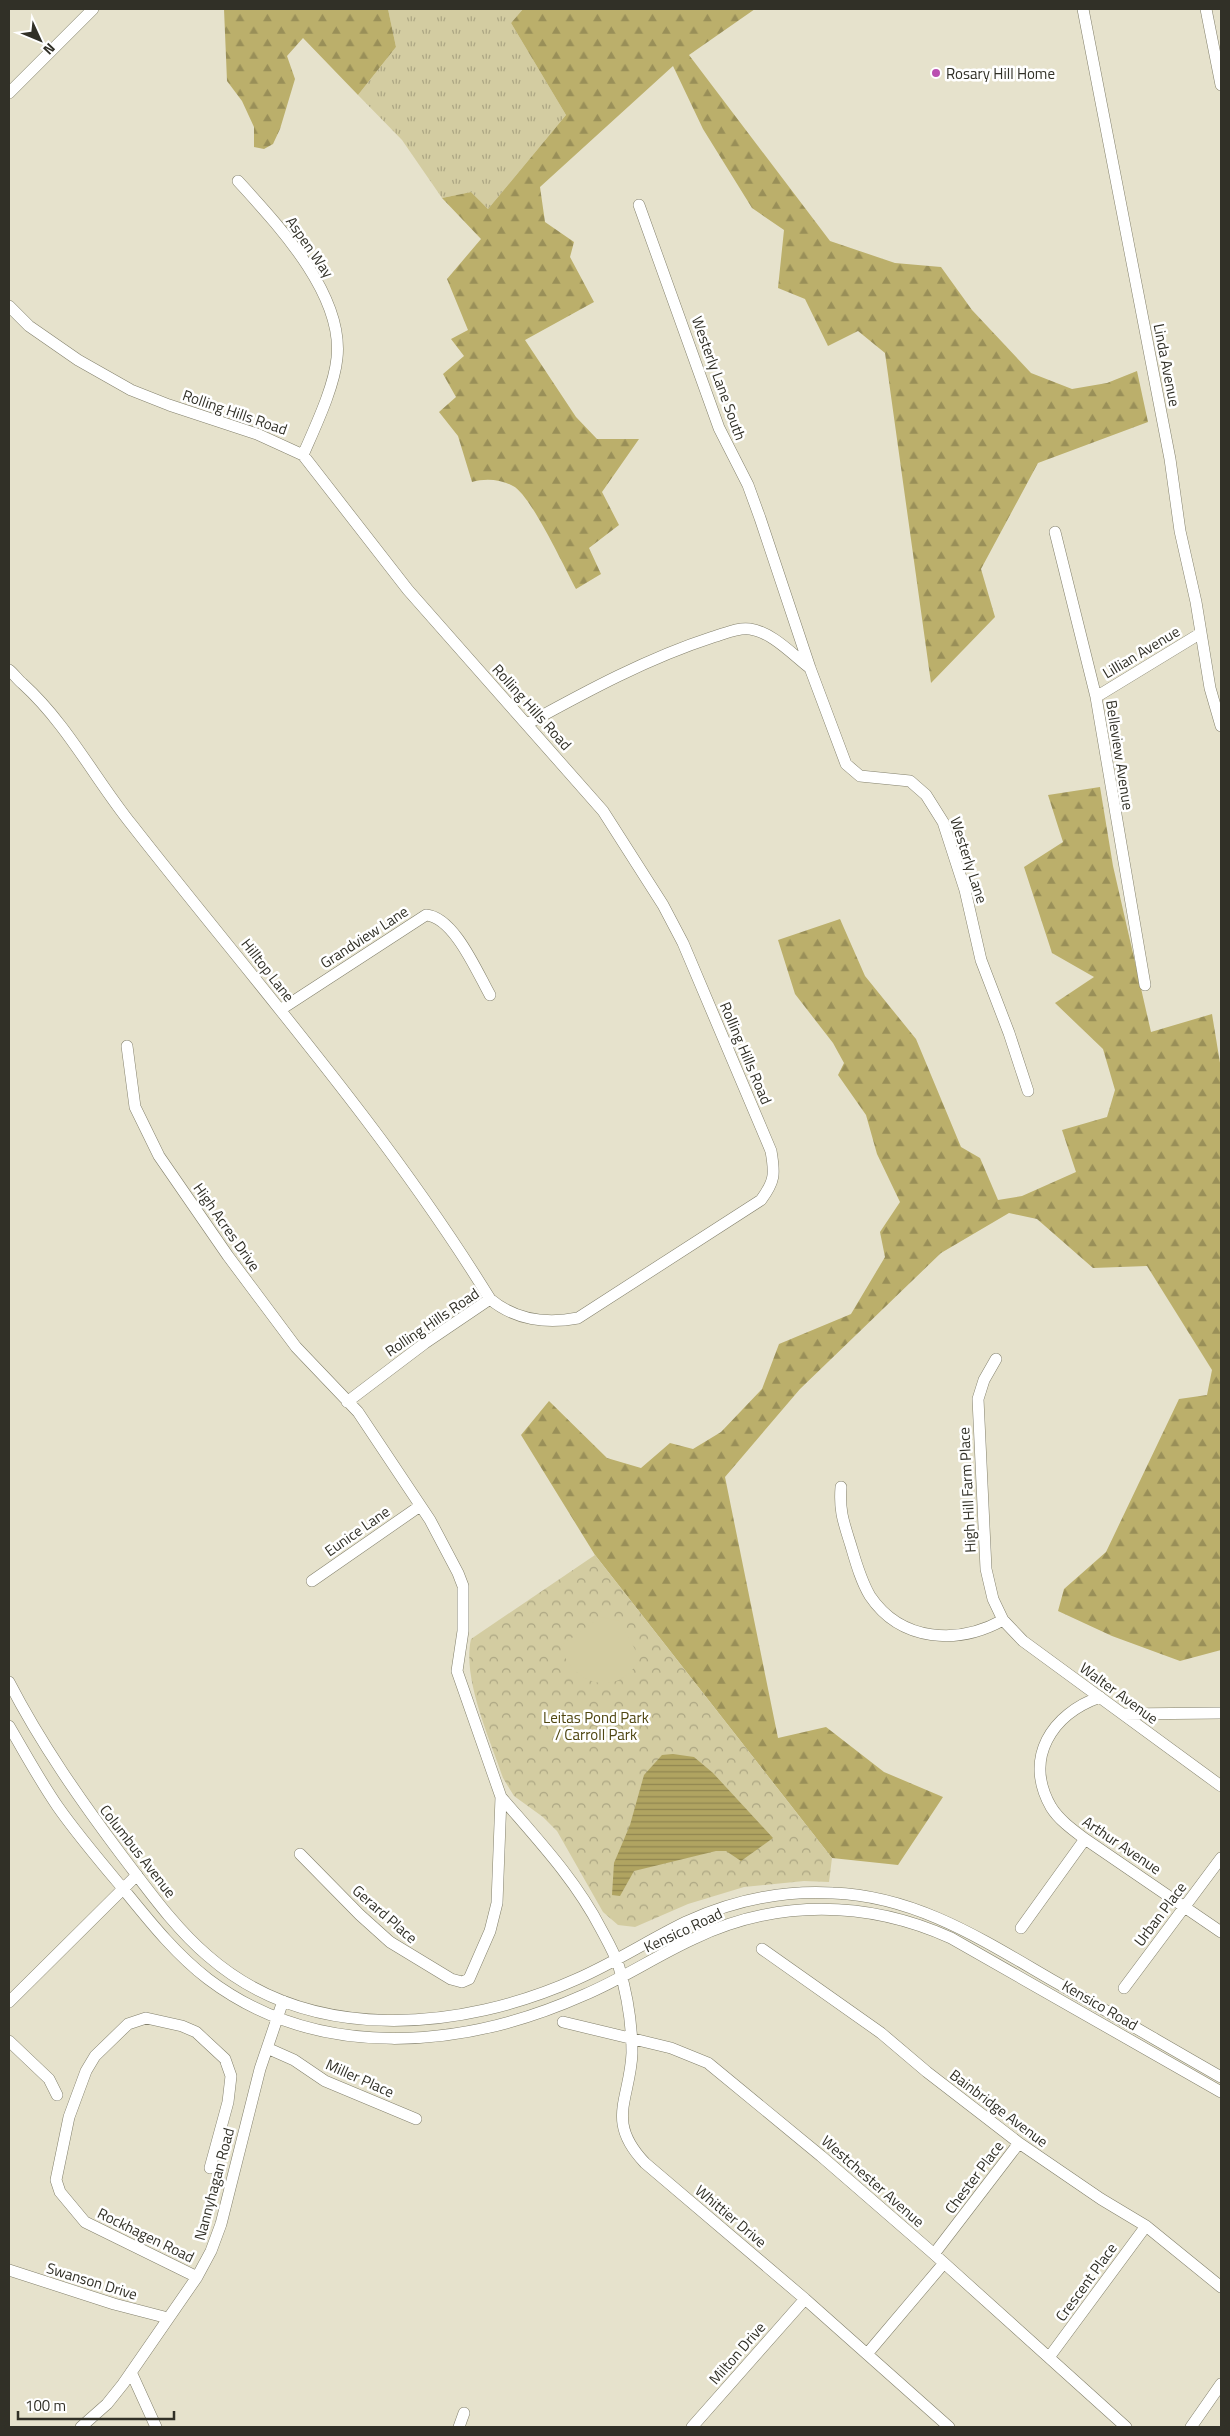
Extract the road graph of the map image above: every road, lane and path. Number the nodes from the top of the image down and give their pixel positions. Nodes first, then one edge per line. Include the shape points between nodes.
1 (93, 9) edge
2 (1083, 9) edge
3 (1206, 9) edge
4 (1221, 85) edge
5 (9, 93) edge
6 (238, 181) dead end
7 (639, 205) dead end
8 (9, 306) edge
9 (303, 454) junction
10 (1055, 532) dead end
11 (784, 588) joint
12 (1201, 633) junction
13 (810, 668) junction
14 (9, 670) edge
15 (1096, 697) junction
16 (527, 724) junction
17 (1221, 726) edge
18 (1145, 985) dead end
19 (490, 995) dead end
20 (280, 1010) junction
21 (126, 1046) dead end
22 (1028, 1091) dead end
23 (490, 1298) junction
24 (996, 1359) dead end
25 (347, 1402) junction
26 (841, 1487) dead end
27 (420, 1506) junction
28 (312, 1582) dead end
29 (1003, 1620) junction
30 (9, 1682) edge
31 (1100, 1697) junction
32 (1221, 1713) edge
33 (1123, 1714) junction
34 (9, 1726) edge
35 (1221, 1786) edge
36 (501, 1797) junction
37 (1085, 1839) junction
38 (300, 1854) dead end
39 (1221, 1858) edge
40 (137, 1875) junction
41 (122, 1888) junction
42 (1185, 1906) junction
43 (1022, 1928) dead end
44 (1221, 1932) edge
45 (762, 1949) dead end
46 (619, 1968) junction
47 (1124, 1988) dead end
48 (283, 2001) junction
49 (9, 2002) edge
50 (277, 2018) junction
51 (563, 2022) dead end
52 (631, 2039) junction
53 (9, 2041) edge
54 (267, 2048) junction
55 (1221, 2077) edge
56 (1221, 2092) edge
57 (57, 2095) dead end
58 (416, 2119) dead end
59 (1019, 2143) junction
60 (210, 2168) dead end
61 (1146, 2226) junction
62 (934, 2254) junction
63 (944, 2263) junction
64 (9, 2270) edge
65 (196, 2277) junction
66 (1221, 2287) edge
67 (805, 2299) junction
68 (168, 2318) junction
69 (867, 2354) junction
70 (1050, 2356) junction
71 (132, 2372) junction
72 (1221, 2384) edge
73 (464, 2413) dead end
74 (81, 2427) edge
75 (156, 2427) edge
76 (458, 2427) edge
77 (692, 2427) edge
78 (949, 2427) edge
79 (1126, 2427) edge
80 (1191, 2427) edge

1 - 5 street
2 - 12 street, Linda Avenue
3 - 4 street
6 - 9 street, Aspen Way via 311,270 331,316 337,343 335,370
7 - 11 street, Westerly Lane South via 719,428 748,485
8 - 9 street, Rolling Hills Road via 29,326 78,360 132,390 257,434
9 - 16 street, Rolling Hills Road via 408,590
10 - 15 street, Belleview Avenue
11 - 13 street, Westerly Lane
12 - 15 street, Lillian Avenue
12 - 17 street, Linda Avenue via 1210,688
13 - 16 street via 757,631 737,630 671,651
13 - 22 street, Westerly Lane via 850,769 860,776 910,781 926,795 943,822 965,890 982,960
14 - 20 street, Hilltop Lane via 55,716 104,790
15 - 18 street, Belleview Avenue
16 - 23 street, Rolling Hills Road via 603,810 663,905 730,1049 771,1152 775,1171 771,1186 761,1200 578,1318 556,1322 540,1320 501,1308
19 - 20 street, Grandview Lane via 452,931 441,919 426,915
20 - 23 street, Hilltop Lane via 398,1162 441,1221
21 - 25 street, High Acres Drive via 135,1106 159,1156 296,1347
23 - 25 street, Rolling Hills Road
24 - 29 street, High Hill Farm Place via 978,1399 978,1429 986,1569 993,1599
25 - 27 street via 358,1412
26 - 29 street via 839,1508 860,1576 871,1597 887,1615 904,1626 942,1637 975,1633
27 - 28 street, Eunice Lane
27 - 36 street via 445,1545 463,1586 463,1631 457,1671
29 - 31 street, Walter Avenue via 1023,1641
30 - 40 street, Columbus Avenue via 77,1796
31 - 33 street, Walter Avenue
31 - 37 street, Arthur Avenue via 1085,1702 1053,1728 1044,1742 1040,1759 1051,1807 1065,1824
32 - 33 street
33 - 35 street, Walter Avenue
34 - 41 street via 60,1809
36 - 38 street, Gerard Place via 496,1902 490,1932 469,1979 462,1982 418,1961 390,1942
36 - 46 street via 569,1876 593,1914
37 - 42 street, Arthur Avenue
37 - 43 street
39 - 42 street, Urban Place
40 - 41 street
40 - 48 street, Columbus Avenue via 208,1956 239,1979
41 - 49 street
41 - 50 street via 171,1946 196,1969 231,1995
42 - 44 street, Arthur Avenue
42 - 47 street, Urban Place
45 - 59 street, Bainbridge Avenue via 874,2028
46 - 48 street, Kensico Road via 531,1997 425,2019 353,2019
46 - 50 street, Kensico Road via 584,1996 542,2012 438,2035 354,2037 318,2032
46 - 52 street, Whittier Drive
46 - 55 street, Kensico Road via 684,1923 740,1902 800,1893 872,1897 918,1909 962,1928
46 - 56 street, Kensico Road via 750,1918 810,1909 882,1914 922,1925 966,1945
48 - 50 street, Nannyhagan Road
50 - 54 street, Nannyhagan Road
51 - 52 street, Westchester Avenue
52 - 62 street, Westchester Avenue via 672,2048 708,2063
52 - 67 street, Whittier Drive via 632,2054 623,2116 630,2147
53 - 57 street via 49,2079
54 - 58 street, Miller Place via 294,2060 325,2081
54 - 65 street, Nannyhagan Road via 221,2224
59 - 61 street, Bainbridge Avenue
59 - 62 street, Chester Place
60 - 65 street, Rockhagen Road via 228,2102 231,2076 225,2059 196,2032 182,2026 146,2018 128,2024 95,2056 86,2072 69,2117 56,2180 60,2192 85,2222
61 - 66 street, Bainbridge Avenue
61 - 70 street, Crescent Place
62 - 63 street, Westchester Avenue
63 - 69 street
63 - 70 street, Westchester Avenue
64 - 68 street, Swanson Drive
65 - 68 street, Nannyhagan Road
67 - 69 street, Whittier Drive
67 - 77 street, Milton Drive
68 - 71 street, Nannyhagan Road
69 - 78 street, Whittier Drive
70 - 79 street, Westchester Avenue
71 - 74 street, Nannyhagan Road via 107,2404
71 - 75 street
72 - 80 street
73 - 76 street

